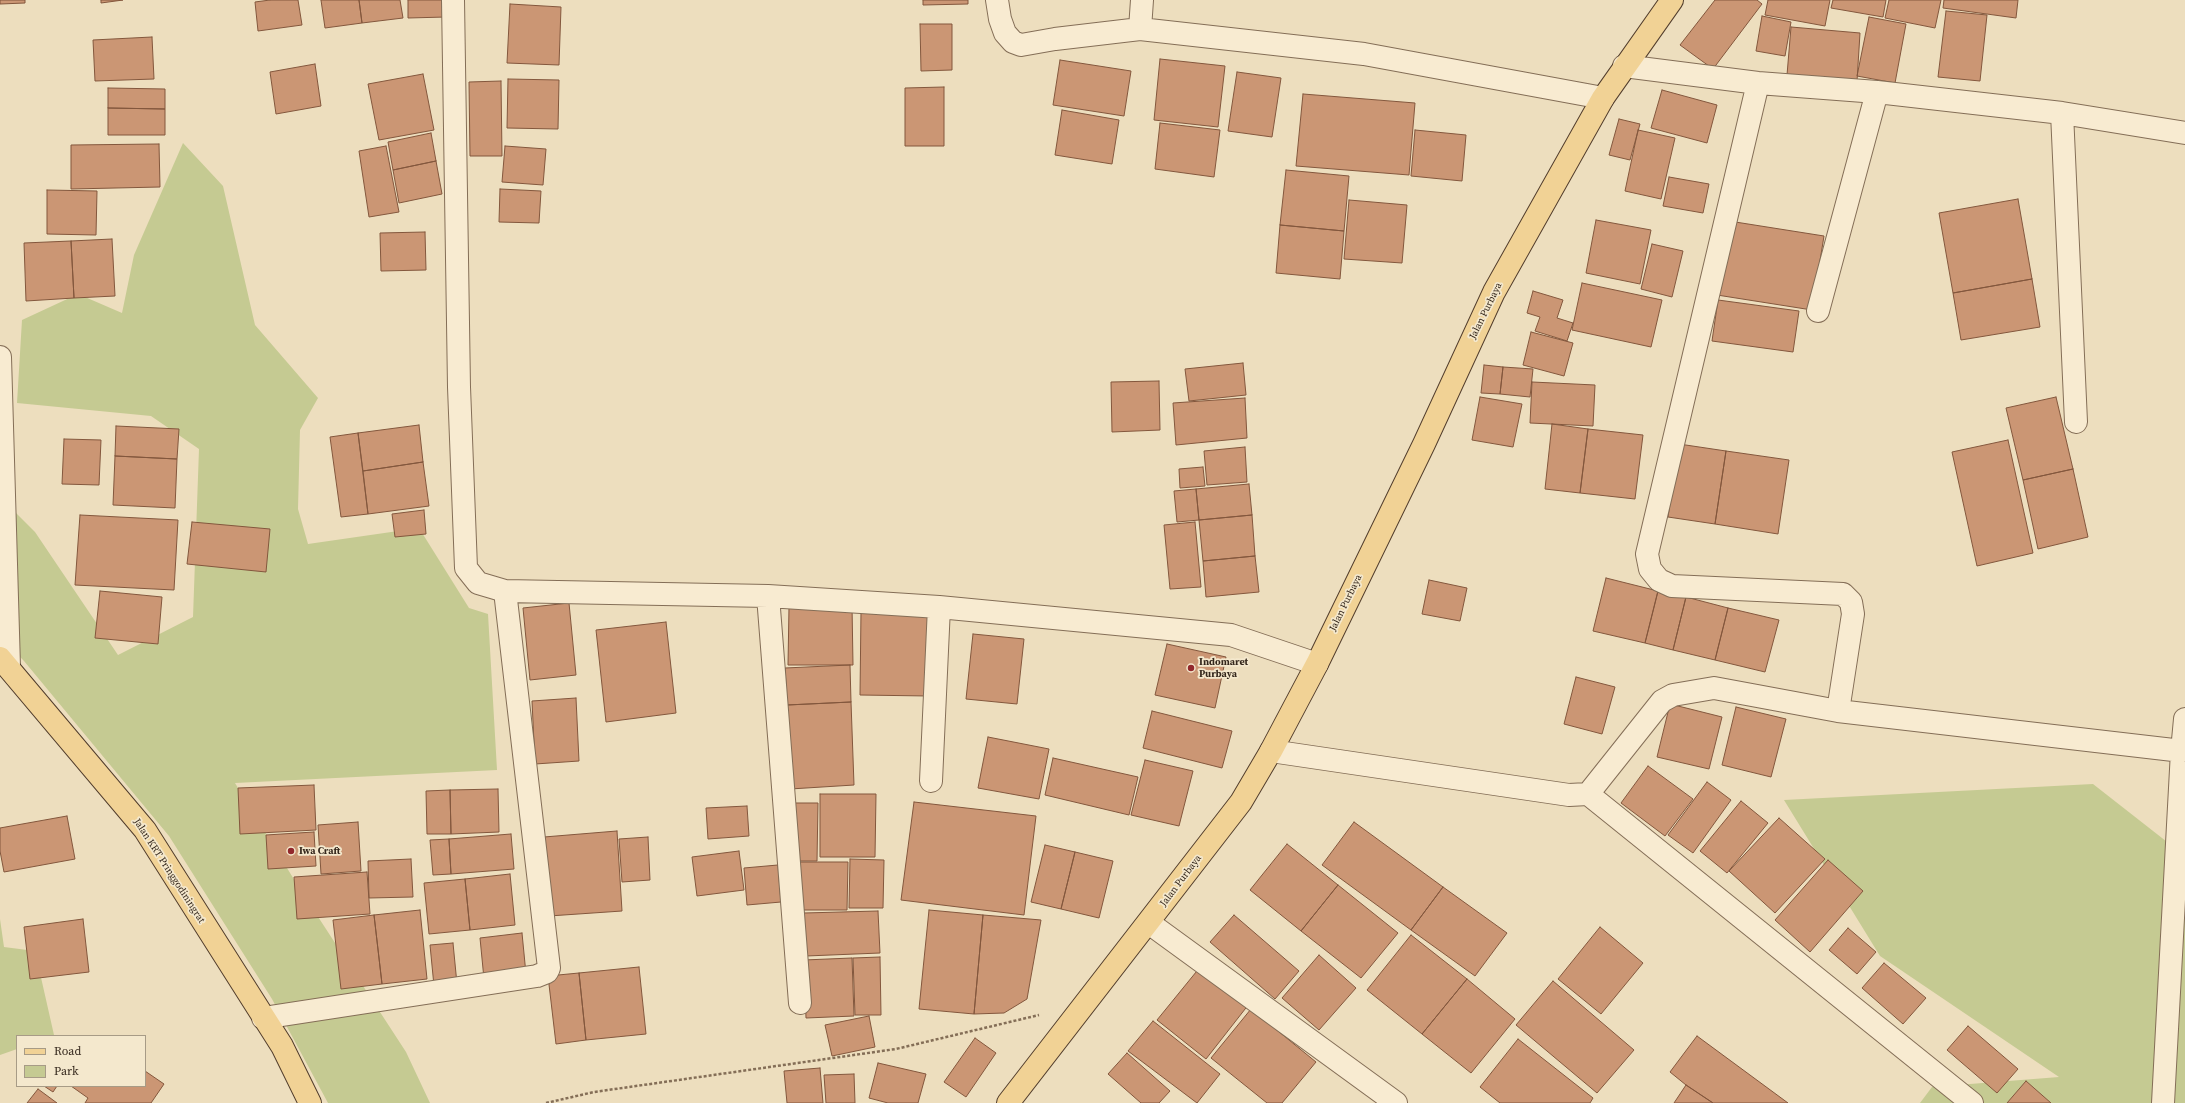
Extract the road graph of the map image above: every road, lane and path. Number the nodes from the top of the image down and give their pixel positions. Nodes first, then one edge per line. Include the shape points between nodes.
1 (453, 0) edge
2 (996, 0) edge
3 (1142, 0) edge
4 (1672, 0) edge
5 (1140, 29) junction
6 (1624, 66) junction
7 (1758, 83) junction
8 (1877, 92) junction
9 (1603, 98) junction
10 (2062, 113) junction
11 (2185, 133) edge
12 (1818, 311) dead end
13 (0, 357) edge
14 (2076, 422) dead end
15 (505, 591) junction
16 (768, 596) junction
17 (939, 607) junction
18 (4, 662) edge
19 (1317, 664) junction
20 (1838, 711) junction
21 (2185, 720) edge
22 (1271, 751) junction
23 (2182, 751) junction
24 (931, 781) dead end
25 (1588, 794) junction
26 (1149, 923) junction
27 (800, 1003) dead end
28 (1042, 1014) dead end
29 (263, 1018) junction
30 (310, 1103) edge
31 (546, 1103) edge
32 (1008, 1103) edge
33 (1396, 1103) edge
34 (1972, 1103) edge
35 (2163, 1103) edge

1 - 15 street via 459,387 466,568 478,583
2 - 5 street via 1005,33 1013,42 1021,45
3 - 5 street
4 - 6 main road, Jalan Purbaya
5 - 9 street via 1364,54
6 - 7 street
6 - 9 main road, Jalan Purbaya
7 - 8 street
7 - 20 street via 1646,554 1650,569 1659,580 1672,586 1843,594 1851,602 1853,614
8 - 10 street
8 - 12 street
9 - 19 main road, Jalan Purbaya via 1494,292 1424,444
10 - 11 street
10 - 14 street
13 - 18 street
15 - 16 street
15 - 29 street via 549,968 547,972 538,976
16 - 17 street
16 - 27 street
17 - 19 street via 1231,635
17 - 24 street
18 - 29 main road, Jalan KRT Pringgodiningrat via 145,830
19 - 22 main road, Jalan Purbaya
20 - 23 street
20 - 25 street via 1714,688 1674,694 1662,701
21 - 23 street
22 - 25 street via 1569,795
22 - 26 main road, Jalan Purbaya via 1241,802
23 - 35 street
25 - 34 street
26 - 32 main road, Jalan Purbaya
26 - 33 street
28 - 31 path via 896,1049 594,1092
29 - 30 main road, Jalan KRT Pringgodiningrat via 282,1046

